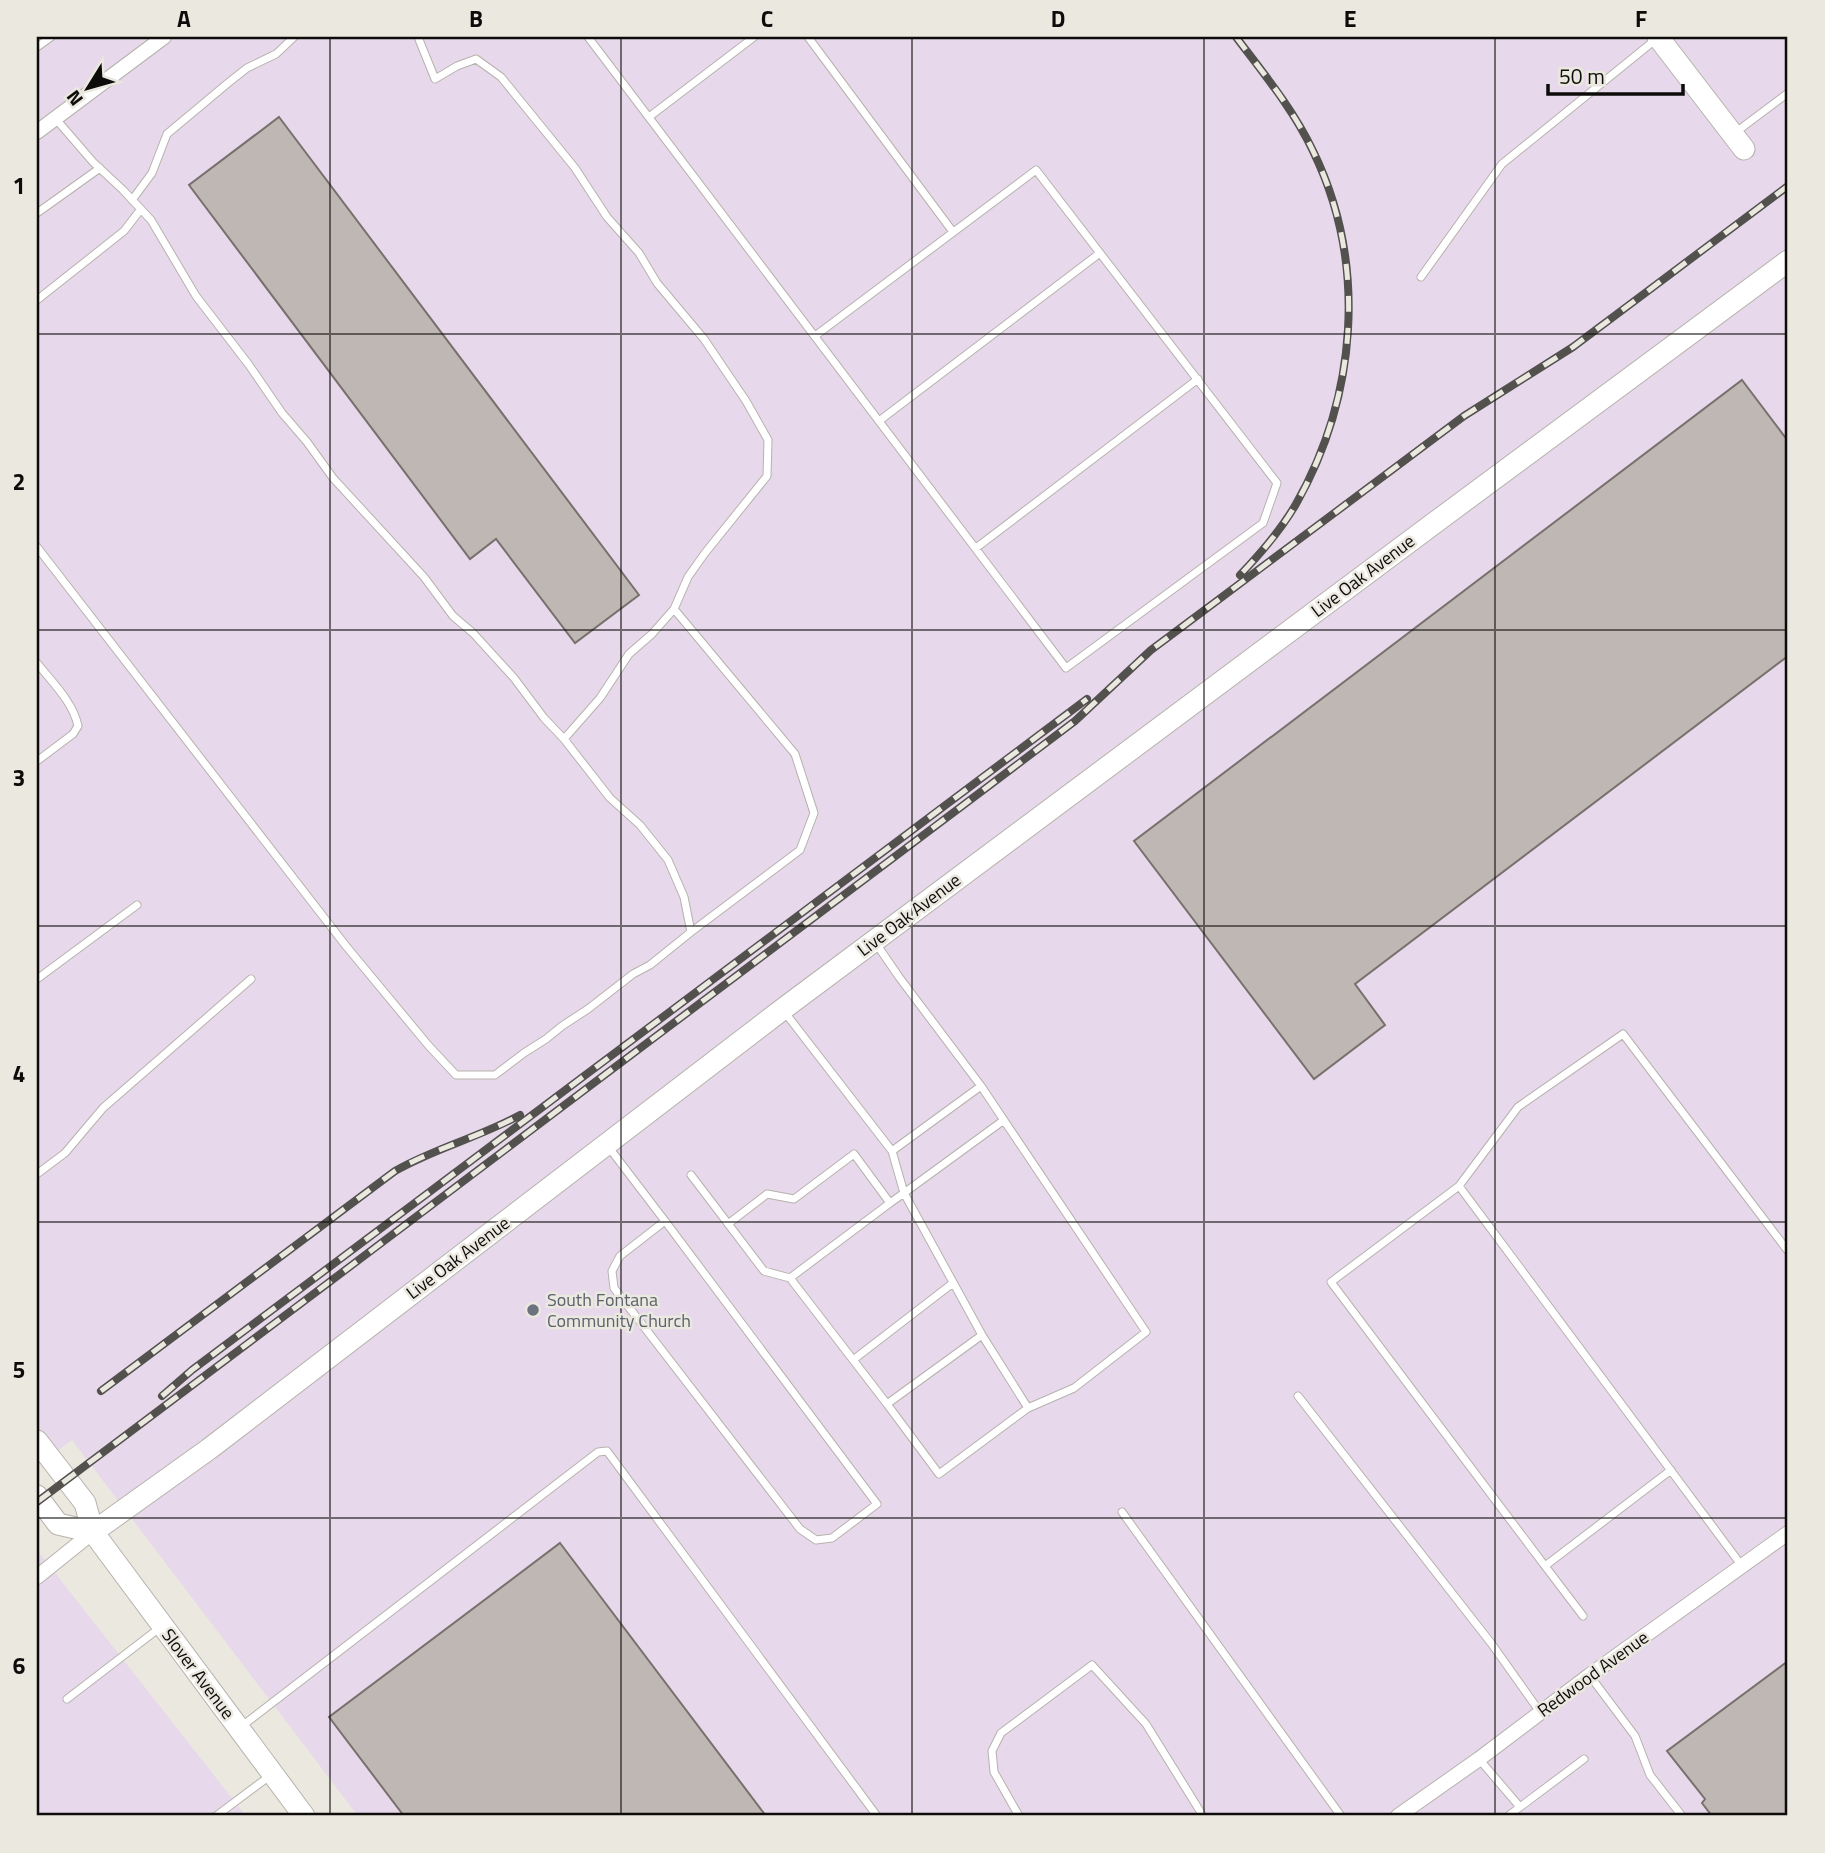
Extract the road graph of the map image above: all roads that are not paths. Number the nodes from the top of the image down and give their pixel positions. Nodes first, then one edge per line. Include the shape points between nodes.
1 (51, 37) edge
2 (164, 37) edge
3 (294, 37) edge
4 (418, 37) edge
5 (588, 37) edge
6 (754, 37) edge
7 (808, 37) edge
8 (1658, 37) edge
9 (37, 47) edge
10 (1788, 93) edge
11 (649, 117) junction
12 (55, 118) junction
13 (37, 132) edge
14 (1738, 142) joint
15 (100, 168) junction
16 (132, 200) junction
17 (141, 209) junction
18 (37, 213) edge
19 (953, 232) junction
20 (1100, 253) junction
21 (1788, 261) edge
22 (1421, 277) dead end
23 (37, 300) edge
24 (815, 336) junction
25 (1198, 379) junction
26 (879, 421) junction
27 (37, 547) edge
28 (976, 548) junction
29 (674, 609) junction
30 (37, 663) edge
31 (564, 739) junction
32 (37, 761) edge
33 (137, 905) dead end
34 (691, 932) junction
35 (874, 941) junction
36 (37, 979) edge
37 (251, 979) dead end
38 (783, 1009) junction
39 (981, 1086) junction
40 (1004, 1120) junction
41 (607, 1144) junction
42 (892, 1151) junction
43 (37, 1174) edge
44 (691, 1175) dead end
45 (1458, 1186) junction
46 (904, 1193) junction
47 (890, 1203) junction
48 (665, 1221) junction
49 (728, 1224) junction
50 (1788, 1251) edge
51 (790, 1278) junction
52 (953, 1283) junction
53 (982, 1335) junction
54 (853, 1360) junction
55 (1298, 1396) dead end
56 (887, 1404) junction
57 (1028, 1408) junction
58 (37, 1440) edge
59 (1671, 1470) junction
60 (37, 1496) edge
61 (1122, 1512) dead end
62 (93, 1532) junction
63 (1788, 1532) edge
64 (1545, 1566) junction
65 (1742, 1567) junction
66 (37, 1577) edge
67 (1583, 1616) dead end
68 (162, 1625) junction
69 (1590, 1675) junction
70 (66, 1699) dead end
71 (1540, 1712) junction
72 (239, 1728) junction
73 (1479, 1759) junction
74 (1584, 1759) dead end
75 (272, 1774) junction
76 (1520, 1807) junction
77 (296, 1814) edge
78 (216, 1816) edge
79 (877, 1816) edge
80 (1019, 1816) edge
81 (1203, 1816) edge
82 (1342, 1816) edge
83 (1398, 1816) edge
84 (1508, 1816) edge
85 (1682, 1816) edge

1 - 9 lane
2 - 12 street
3 - 16 lane via 276,54 247,68 167,134 152,173
4 - 29 lane via 435,79 476,59 501,77 704,339 768,440 767,475 688,577
5 - 11 lane
6 - 11 lane
7 - 19 lane
8 - 14 street
8 - 22 lane via 1502,164
10 - 14 lane
11 - 24 lane
12 - 13 street
12 - 15 lane
15 - 16 lane
15 - 18 lane
16 - 17 lane
17 - 23 lane via 124,231
17 - 31 lane via 196,296 333,478
19 - 20 lane via 1037,170
19 - 24 lane
20 - 25 lane
20 - 26 lane
21 - 35 street, Live Oak Avenue
24 - 26 lane
25 - 28 lane
25 - 28 lane via 1277,483 1263,523 1066,668
26 - 28 lane
27 - 34 lane via 346,946 456,1075 495,1075
29 - 31 lane via 629,654 600,698
29 - 34 lane via 795,754 814,814 800,850
30 - 32 lane via 65,698 78,726
31 - 34 lane via 610,798 668,860 684,897
33 - 36 lane
35 - 38 street, Live Oak Avenue
35 - 39 lane
37 - 43 lane via 103,1108 65,1153
38 - 41 street, Live Oak Avenue
38 - 42 lane
39 - 40 lane
39 - 42 lane
40 - 46 lane
40 - 57 lane via 1146,1332 1074,1388
41 - 48 lane
41 - 62 street, Live Oak Avenue via 209,1449
42 - 46 lane
44 - 49 lane
45 - 50 lane via 1518,1107 1623,1034
45 - 59 lane
45 - 64 lane via 1331,1282
46 - 47 lane
46 - 52 lane
47 - 49 lane via 854,1154 794,1199 767,1194
47 - 51 lane
48 - 48 lane via 620,1256 612,1270 614,1288 800,1529 816,1540 832,1538 877,1504
49 - 51 lane via 764,1271
51 - 54 lane
52 - 53 lane
52 - 54 lane
53 - 56 lane
53 - 57 lane
54 - 56 lane
55 - 71 lane via 1492,1643
56 - 57 lane via 939,1474
58 - 62 street, Slover Avenue via 85,1503
59 - 64 lane
59 - 65 lane
60 - 62 street via 58,1524
61 - 82 lane
62 - 66 street, Live Oak Avenue
62 - 68 street, Slover Avenue
63 - 65 street, Redwood Avenue
64 - 67 lane
65 - 69 street, Redwood Avenue
68 - 70 lane
68 - 72 street, Slover Avenue
69 - 71 street, Redwood Avenue
69 - 85 lane via 1635,1735 1650,1775
71 - 73 street, Redwood Avenue
72 - 75 street, Slover Avenue
72 - 79 lane via 598,1452 607,1451
73 - 76 lane
73 - 83 street, Redwood Avenue
74 - 76 lane
75 - 77 street, Slover Avenue
75 - 78 lane
76 - 84 lane
80 - 81 lane via 994,1772 992,1751 1001,1733 1092,1665 1146,1724

